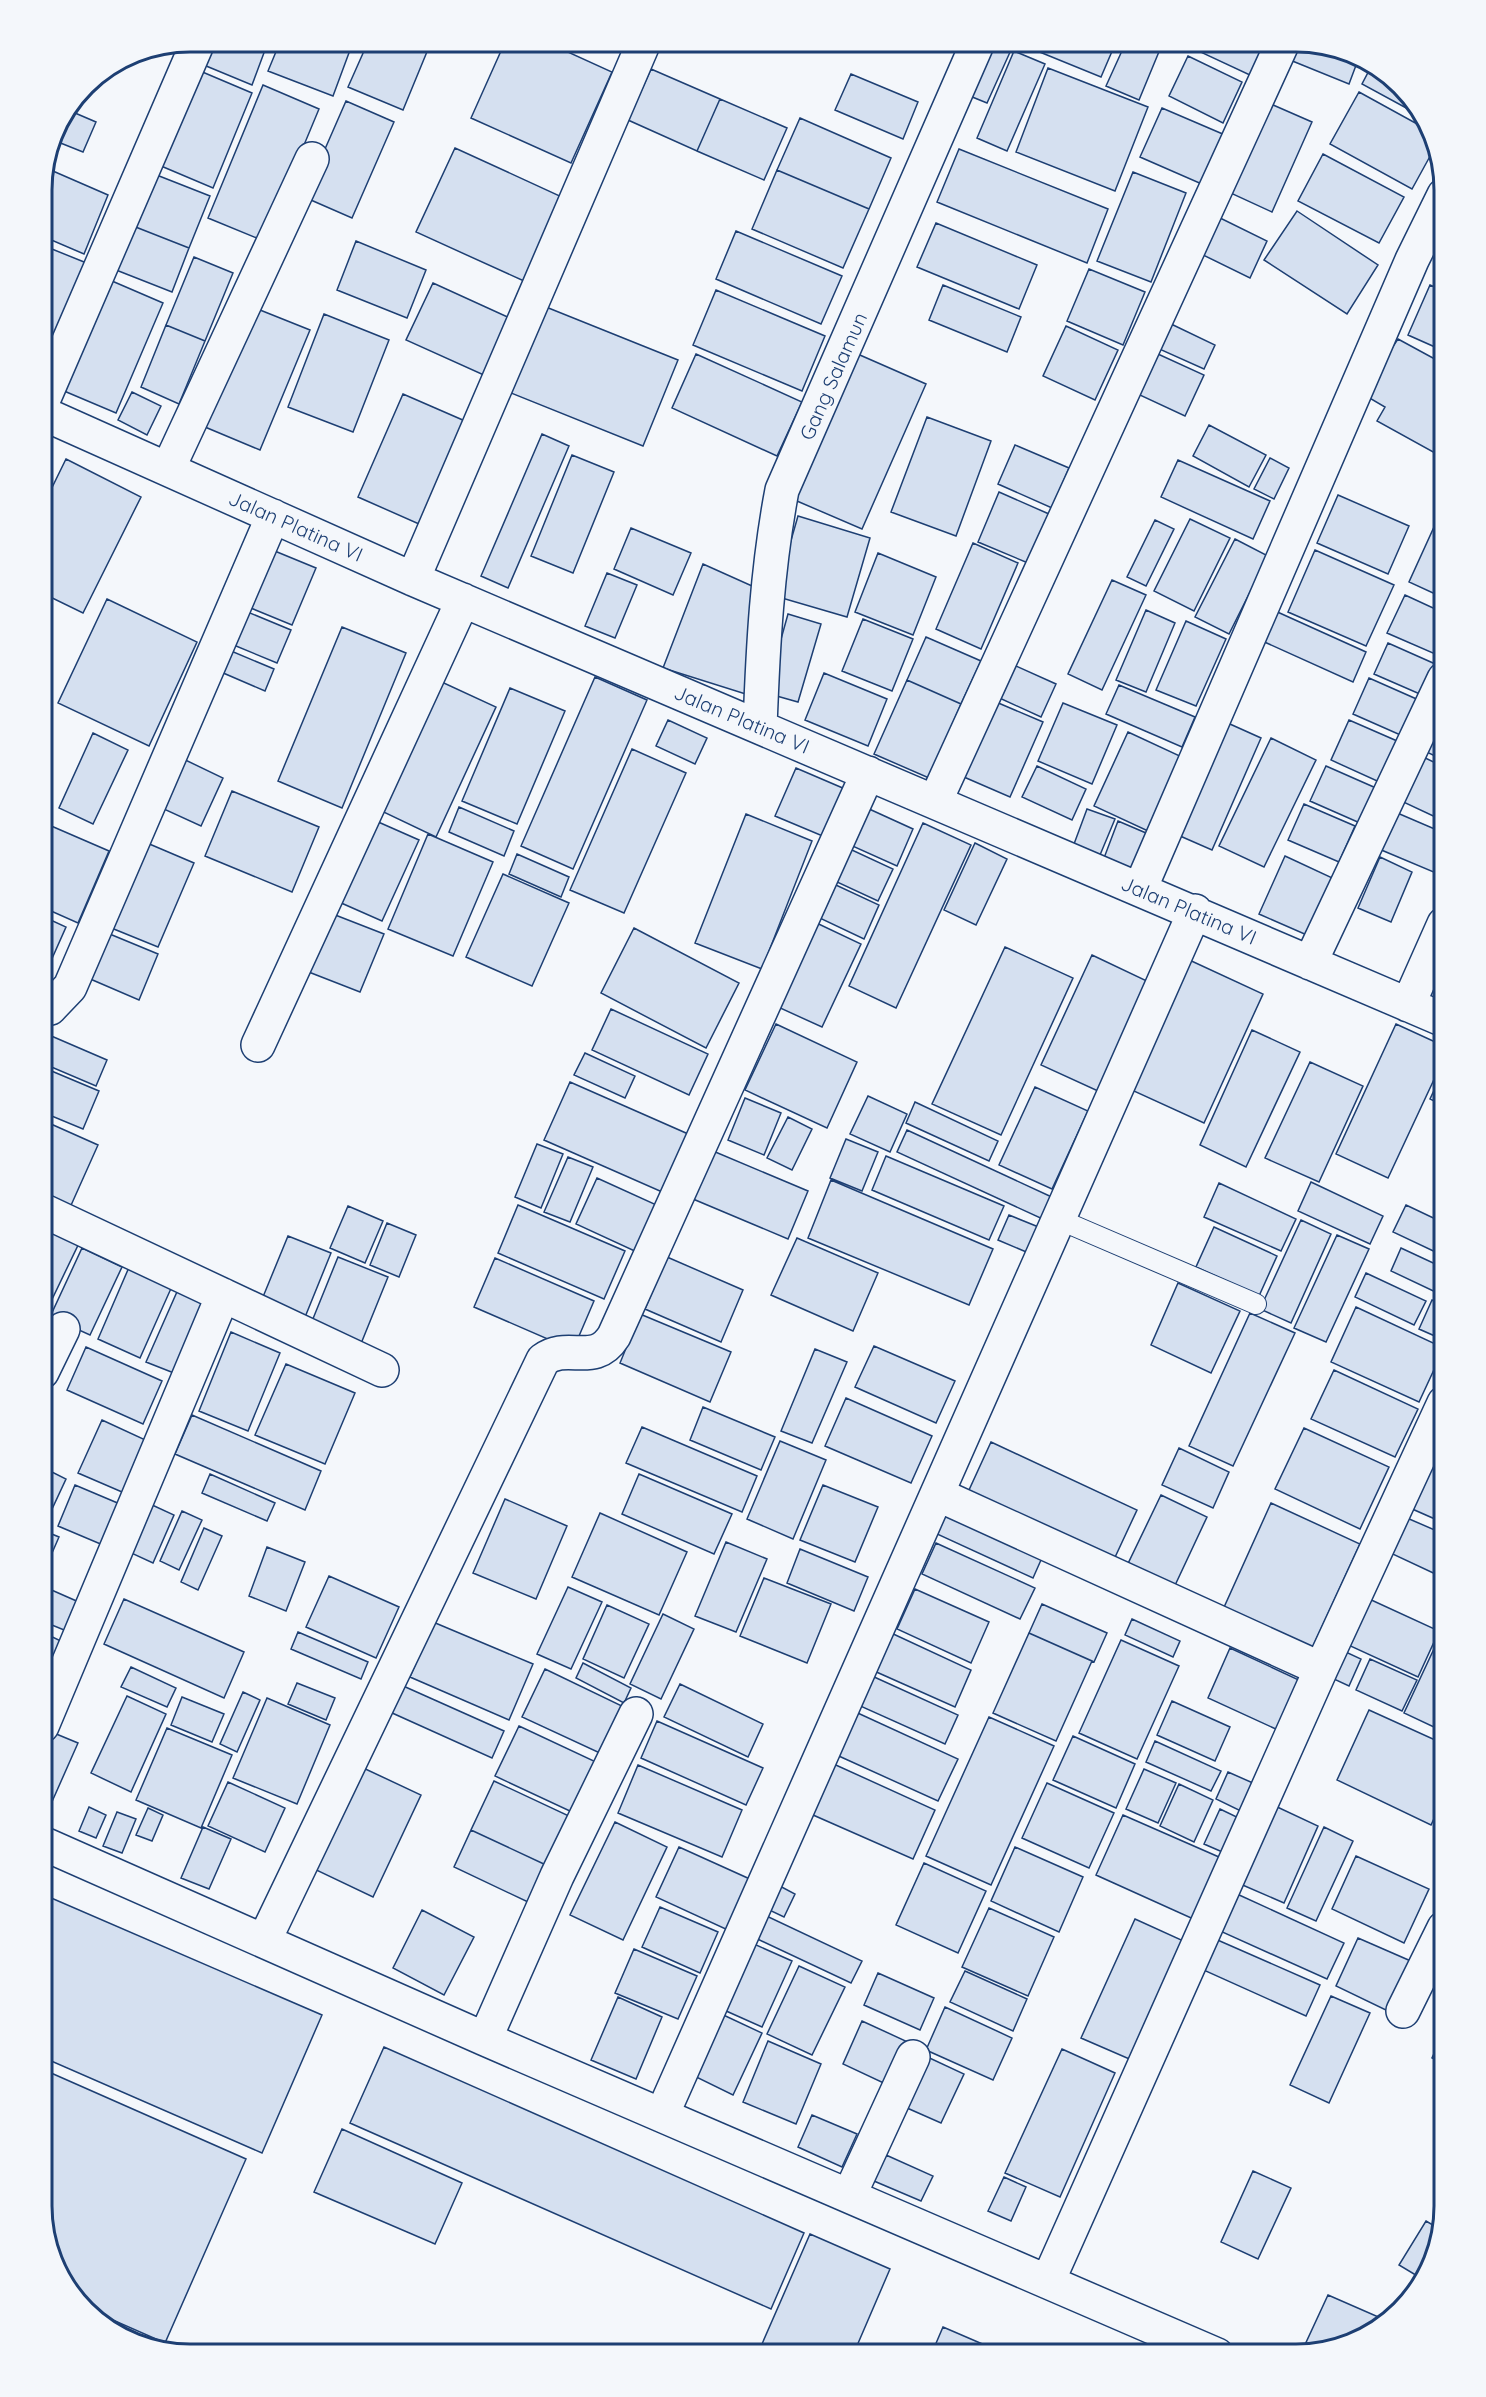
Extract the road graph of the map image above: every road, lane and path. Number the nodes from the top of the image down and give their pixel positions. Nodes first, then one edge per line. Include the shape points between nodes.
1 (194, 52) edge
2 (640, 52) edge
3 (973, 53) edge
4 (1278, 53) edge
5 (312, 159) dead end
6 (1433, 217) edge
7 (53, 378) edge
8 (53, 418) edge
9 (168, 469) junction
10 (273, 516) junction
11 (413, 579) junction
12 (463, 600) junction
13 (1433, 702) edge
14 (760, 727) junction
15 (868, 773) junction
16 (935, 802) junction
17 (1140, 889) junction
18 (1195, 911) junction
19 (1433, 949) edge
20 (1310, 963) junction
21 (1408, 1005) junction
22 (53, 1006) edge
23 (1433, 1015) edge
24 (258, 1045) dead end
25 (52, 1215) edge
26 (1058, 1219) junction
27 (223, 1295) junction
28 (1256, 1304) dead end
29 (63, 1329) dead end
30 (52, 1351) edge
31 (382, 1370) dead end
32 (1433, 1427) edge
33 (937, 1494) junction
34 (1321, 1669) junction
35 (52, 1702) edge
36 (636, 1714) dead end
37 (52, 1847) edge
38 (264, 1941) junction
39 (1433, 1950) edge
40 (1403, 2011) dead end
41 (485, 2039) junction
42 (913, 2057) dead end
43 (662, 2115) junction
44 (849, 2196) junction
45 (1048, 2281) junction
46 (1192, 2344) edge

1 - 7 street
2 - 11 street
3 - 14 street, Gang Salamun via 782,490 770,554
4 - 16 street
5 - 9 street
6 - 17 street
8 - 9 street, Jalan Platina VI
9 - 10 street, Jalan Platina VI
10 - 11 street, Jalan Platina VI
10 - 22 street via 70,987
11 - 12 street, Jalan Platina VI
12 - 14 street, Jalan Platina VI
12 - 24 street
13 - 20 street
14 - 15 street, Jalan Platina VI
15 - 16 street, Jalan Platina VI
15 - 38 street via 614,1336 607,1347 594,1354 559,1352 543,1360
16 - 17 street, Jalan Platina VI
17 - 18 street, Jalan Platina VI
18 - 20 street, Jalan Platina VI
18 - 26 street
19 - 21 street
20 - 21 street, Jalan Platina VI
21 - 23 street, Jalan Platina VI
25 - 27 street
26 - 28 lane
26 - 33 street
27 - 31 street
27 - 35 street
29 - 30 street
32 - 34 street
33 - 34 street
33 - 43 street
34 - 45 street
36 - 41 street via 557,1876
37 - 38 street
38 - 41 street
39 - 40 street
41 - 43 street
42 - 44 street
43 - 44 street
44 - 45 street
45 - 46 street

